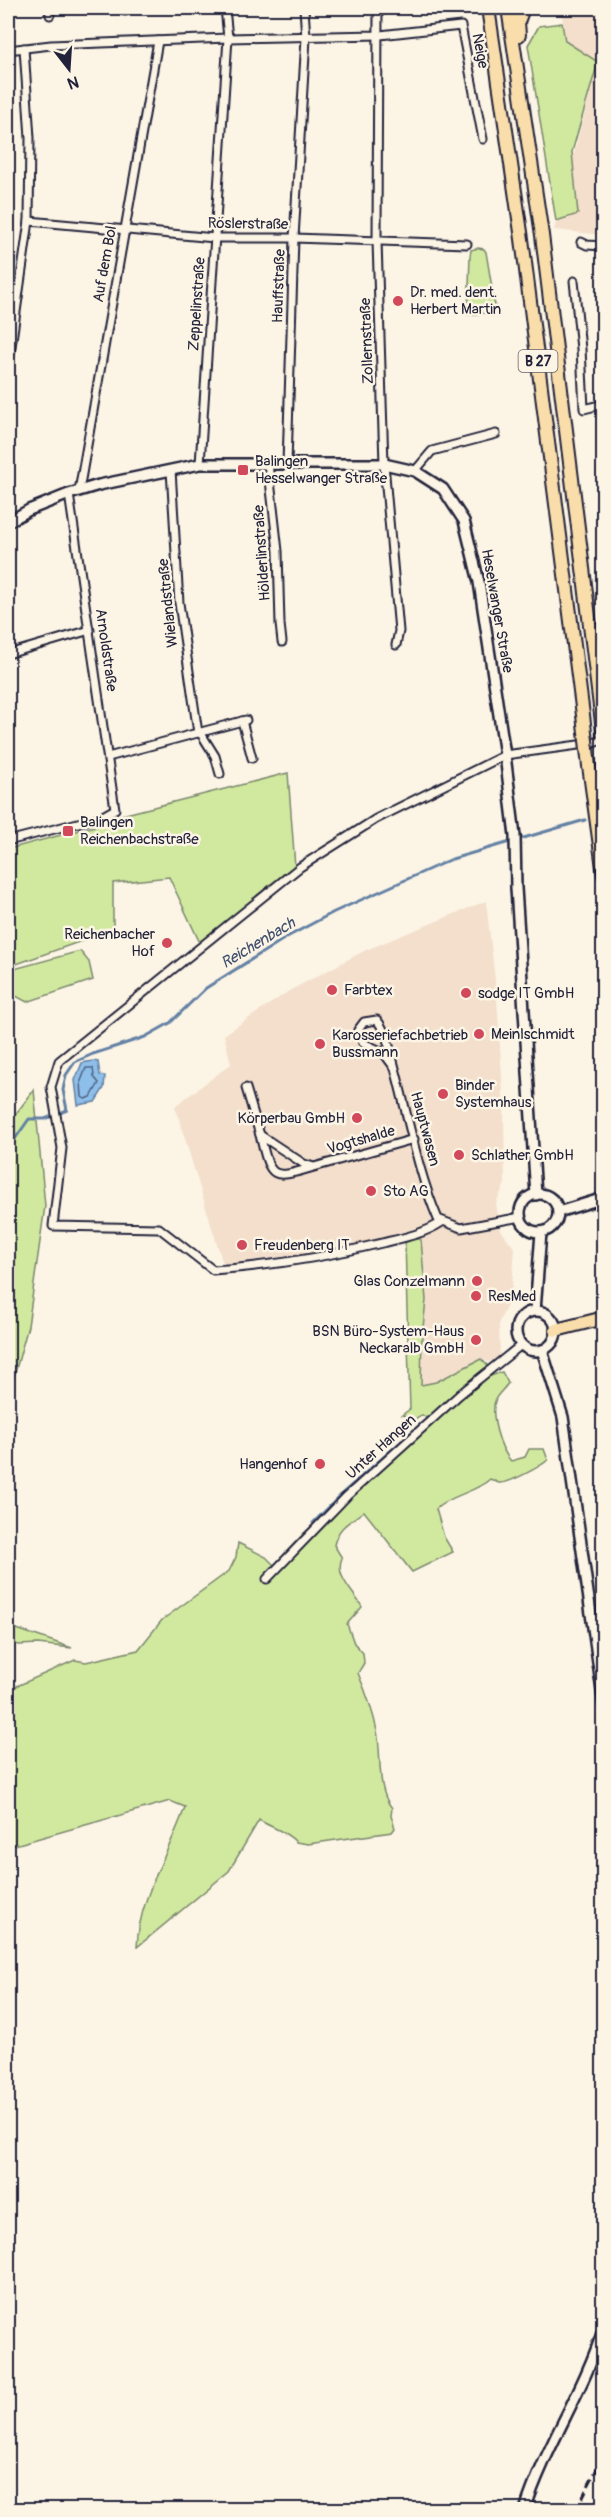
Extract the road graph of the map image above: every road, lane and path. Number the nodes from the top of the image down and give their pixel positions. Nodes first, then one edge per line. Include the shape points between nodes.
1 (225, 8) edge
2 (304, 8) edge
3 (378, 8) edge
4 (488, 8) edge
5 (508, 8) edge
6 (523, 8) edge
7 (380, 35) junction
8 (228, 38) junction
9 (306, 38) junction
10 (158, 41) junction
11 (24, 48) junction
12 (8, 50) edge
13 (517, 60) junction
14 (483, 139) dead end
15 (29, 221) junction
16 (125, 230) junction
17 (215, 238) junction
18 (294, 238) junction
19 (377, 241) junction
20 (580, 242) dead end
21 (467, 244) dead end
22 (603, 246) edge
23 (574, 281) dead end
24 (9, 355) edge
25 (8, 368) edge
26 (603, 404) edge
27 (496, 434) dead end
28 (268, 463) junction
29 (200, 464) junction
30 (287, 464) junction
31 (384, 464) junction
32 (171, 470) junction
33 (415, 471) junction
34 (74, 493) junction
35 (8, 522) edge
36 (90, 630) junction
37 (282, 642) dead end
38 (8, 644) edge
39 (396, 645) dead end
40 (9, 653) edge
41 (199, 733) junction
42 (603, 739) edge
43 (505, 755) junction
44 (108, 757) junction
45 (252, 758) dead end
46 (220, 774) dead end
47 (8, 841) edge
48 (603, 875) edge
49 (394, 1067) junction
50 (246, 1088) dead end
51 (260, 1135) junction
52 (414, 1139) junction
53 (314, 1167) junction
54 (536, 1195) junction
55 (603, 1198) edge
56 (558, 1212) junction
57 (521, 1217) junction
58 (442, 1222) junction
59 (541, 1232) junction
60 (536, 1311) junction
61 (603, 1321) edge
62 (556, 1330) junction
63 (521, 1345) junction
64 (542, 1350) junction
65 (267, 1579) dead end
66 (603, 1705) edge
67 (603, 2327) edge
68 (525, 2510) edge

1 - 8 street, Zeppelinstraße
2 - 9 street, Hauffstraße
3 - 7 street, Zollernstraße
4 - 48 highway, B 27, bridge via 522,239
5 - 13 highway, B 27
6 - 13 highway via 518,22
7 - 9 street, Neige
7 - 14 street, Neige via 461,26
7 - 19 street, Zollernstraße
8 - 9 street, Neige
8 - 10 street, Neige
8 - 17 street, Zeppelinstraße
9 - 18 street, Hauffstraße
10 - 11 street, Neige
10 - 16 street, Auf dem Bol
11 - 12 street, Neige
11 - 15 street via 30,138
13 - 42 highway, B 27
15 - 16 street, Röslerstraße
15 - 24 street
16 - 17 street, Röslerstraße
16 - 34 street, Auf dem Bol
17 - 18 street, Röslerstraße
17 - 29 street, Zeppelinstraße
18 - 19 street, Röslerstraße
18 - 30 street, Hauffstraße
19 - 21 street, Röslerstraße
19 - 31 street, Zollernstraße
20 - 22 street
23 - 26 street via 585,410
24 - 25 street
27 - 33 street via 432,452
28 - 29 street, Heselwanger Straße
28 - 30 street, Heselwanger Straße
28 - 37 street, Hölderlinstraße via 278,551
29 - 32 street, Heselwanger Straße
30 - 31 street, Heselwanger Straße
31 - 33 street, Heselwanger Straße
31 - 39 street, Zollernstraße via 399,631
32 - 34 street, Heselwanger Straße
32 - 41 street, Wielandstraße via 179,603
33 - 43 street, Heselwanger Straße via 443,489 464,521 479,582
34 - 35 street, Heselwanger Straße
34 - 36 street, Arnoldstraße
36 - 40 street
36 - 44 street, Arnoldstraße
38 - 40 street
41 - 44 street
41 - 45 street via 244,721
41 - 46 street via 215,756
42 - 43 street
43 - 54 street, Heselwanger Straße via 515,836
43 - 58 street via 376,819 300,867 59,1061 51,1087 62,1148 53,1226 159,1228 213,1270 265,1267 342,1253 419,1233
44 - 47 street, Arnoldstraße via 115,809 101,817
49 - 49 street, Hauptwasen via 382,1026 377,1020 364,1022 358,1030 363,1042 383,1052
49 - 52 street, Hauptwasen
50 - 51 street, Vogtshalde
51 - 53 street, Vogtshalde
51 - 53 street, Vogtshalde via 267,1164 277,1175
52 - 53 street, Vogtshalde
52 - 58 street, Hauptwasen via 430,1200
54 - 56 street via 550,1198
54 - 57 street via 524,1202
55 - 56 street
56 - 59 street via 554,1226
57 - 58 street via 460,1228
57 - 59 street via 529,1229
59 - 60 street
60 - 62 street via 552,1318
60 - 63 street via 523,1315 516,1326
61 - 62 highway
62 - 64 street via 553,1342
63 - 64 street via 531,1351
63 - 65 street, Unter Hangen via 347,1496
64 - 66 street via 563,1417
67 - 68 street

